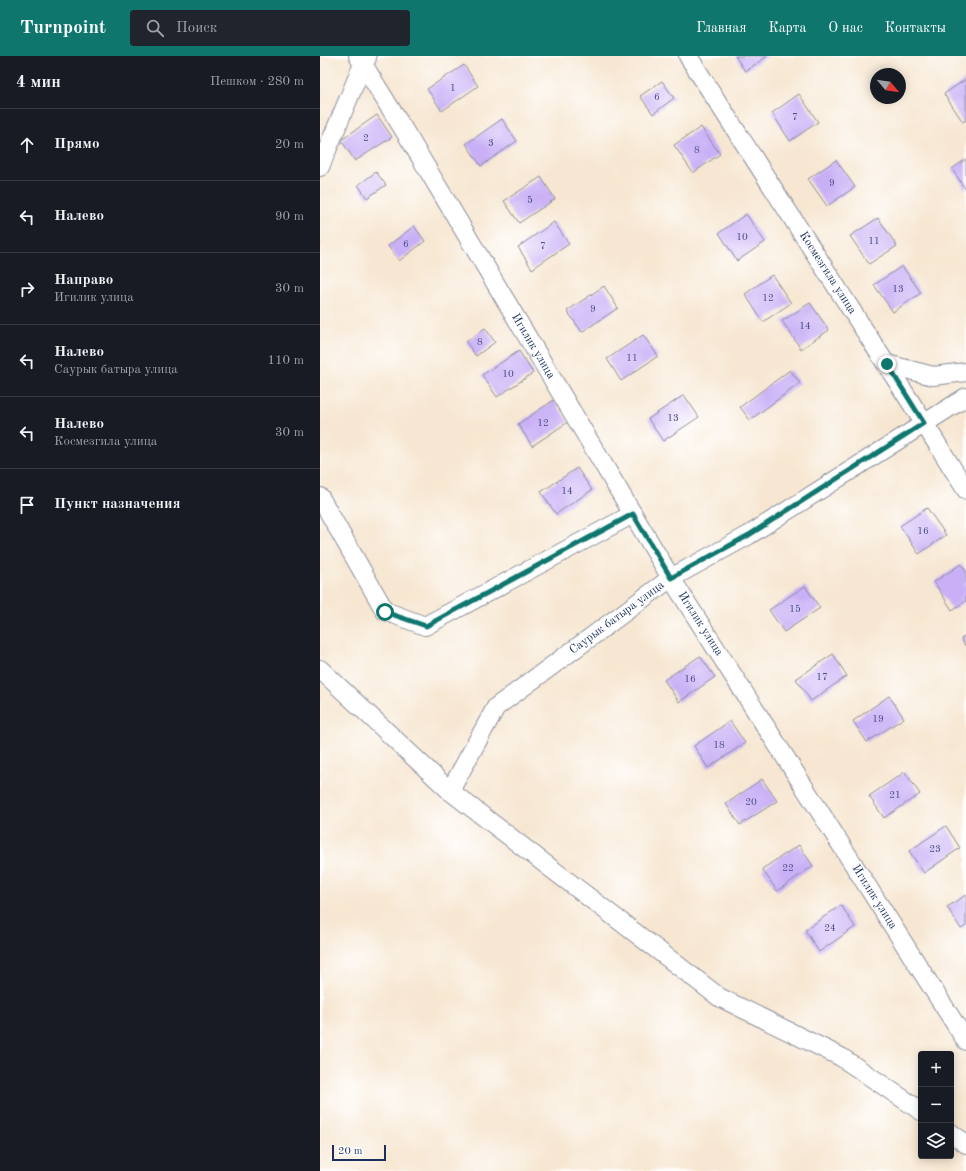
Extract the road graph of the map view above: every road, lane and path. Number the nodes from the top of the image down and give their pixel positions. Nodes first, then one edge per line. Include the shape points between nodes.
1 (688, 56) edge
2 (363, 59) edge
3 (320, 167) edge
4 (887, 364) junction
5 (966, 372) edge
6 (966, 397) edge
7 (924, 423) junction
8 (966, 490) edge
9 (320, 497) edge
10 (633, 514) junction
11 (671, 578) junction
12 (320, 670) edge
13 (450, 791) junction
14 (966, 1041) edge
15 (918, 1109) edge
16 (954, 1135) edge
17 (966, 1144) edge

1 - 4 street, Космезгила улица
2 - 3 street
2 - 10 street, Игилик улица
4 - 5 street via 933,376
4 - 7 street, Космезгила улица
6 - 7 street, Саурык батыра улица
7 - 8 street, Космезгила улица
7 - 11 street, Саурык батыра улица via 749,535
9 - 10 street via 385,612 426,626
10 - 11 street, Игилик улица
11 - 13 street, Саурык батыра улица via 496,707
11 - 14 street, Игилик улица
12 - 13 street
13 - 15 street via 719,996 841,1057
16 - 17 street

